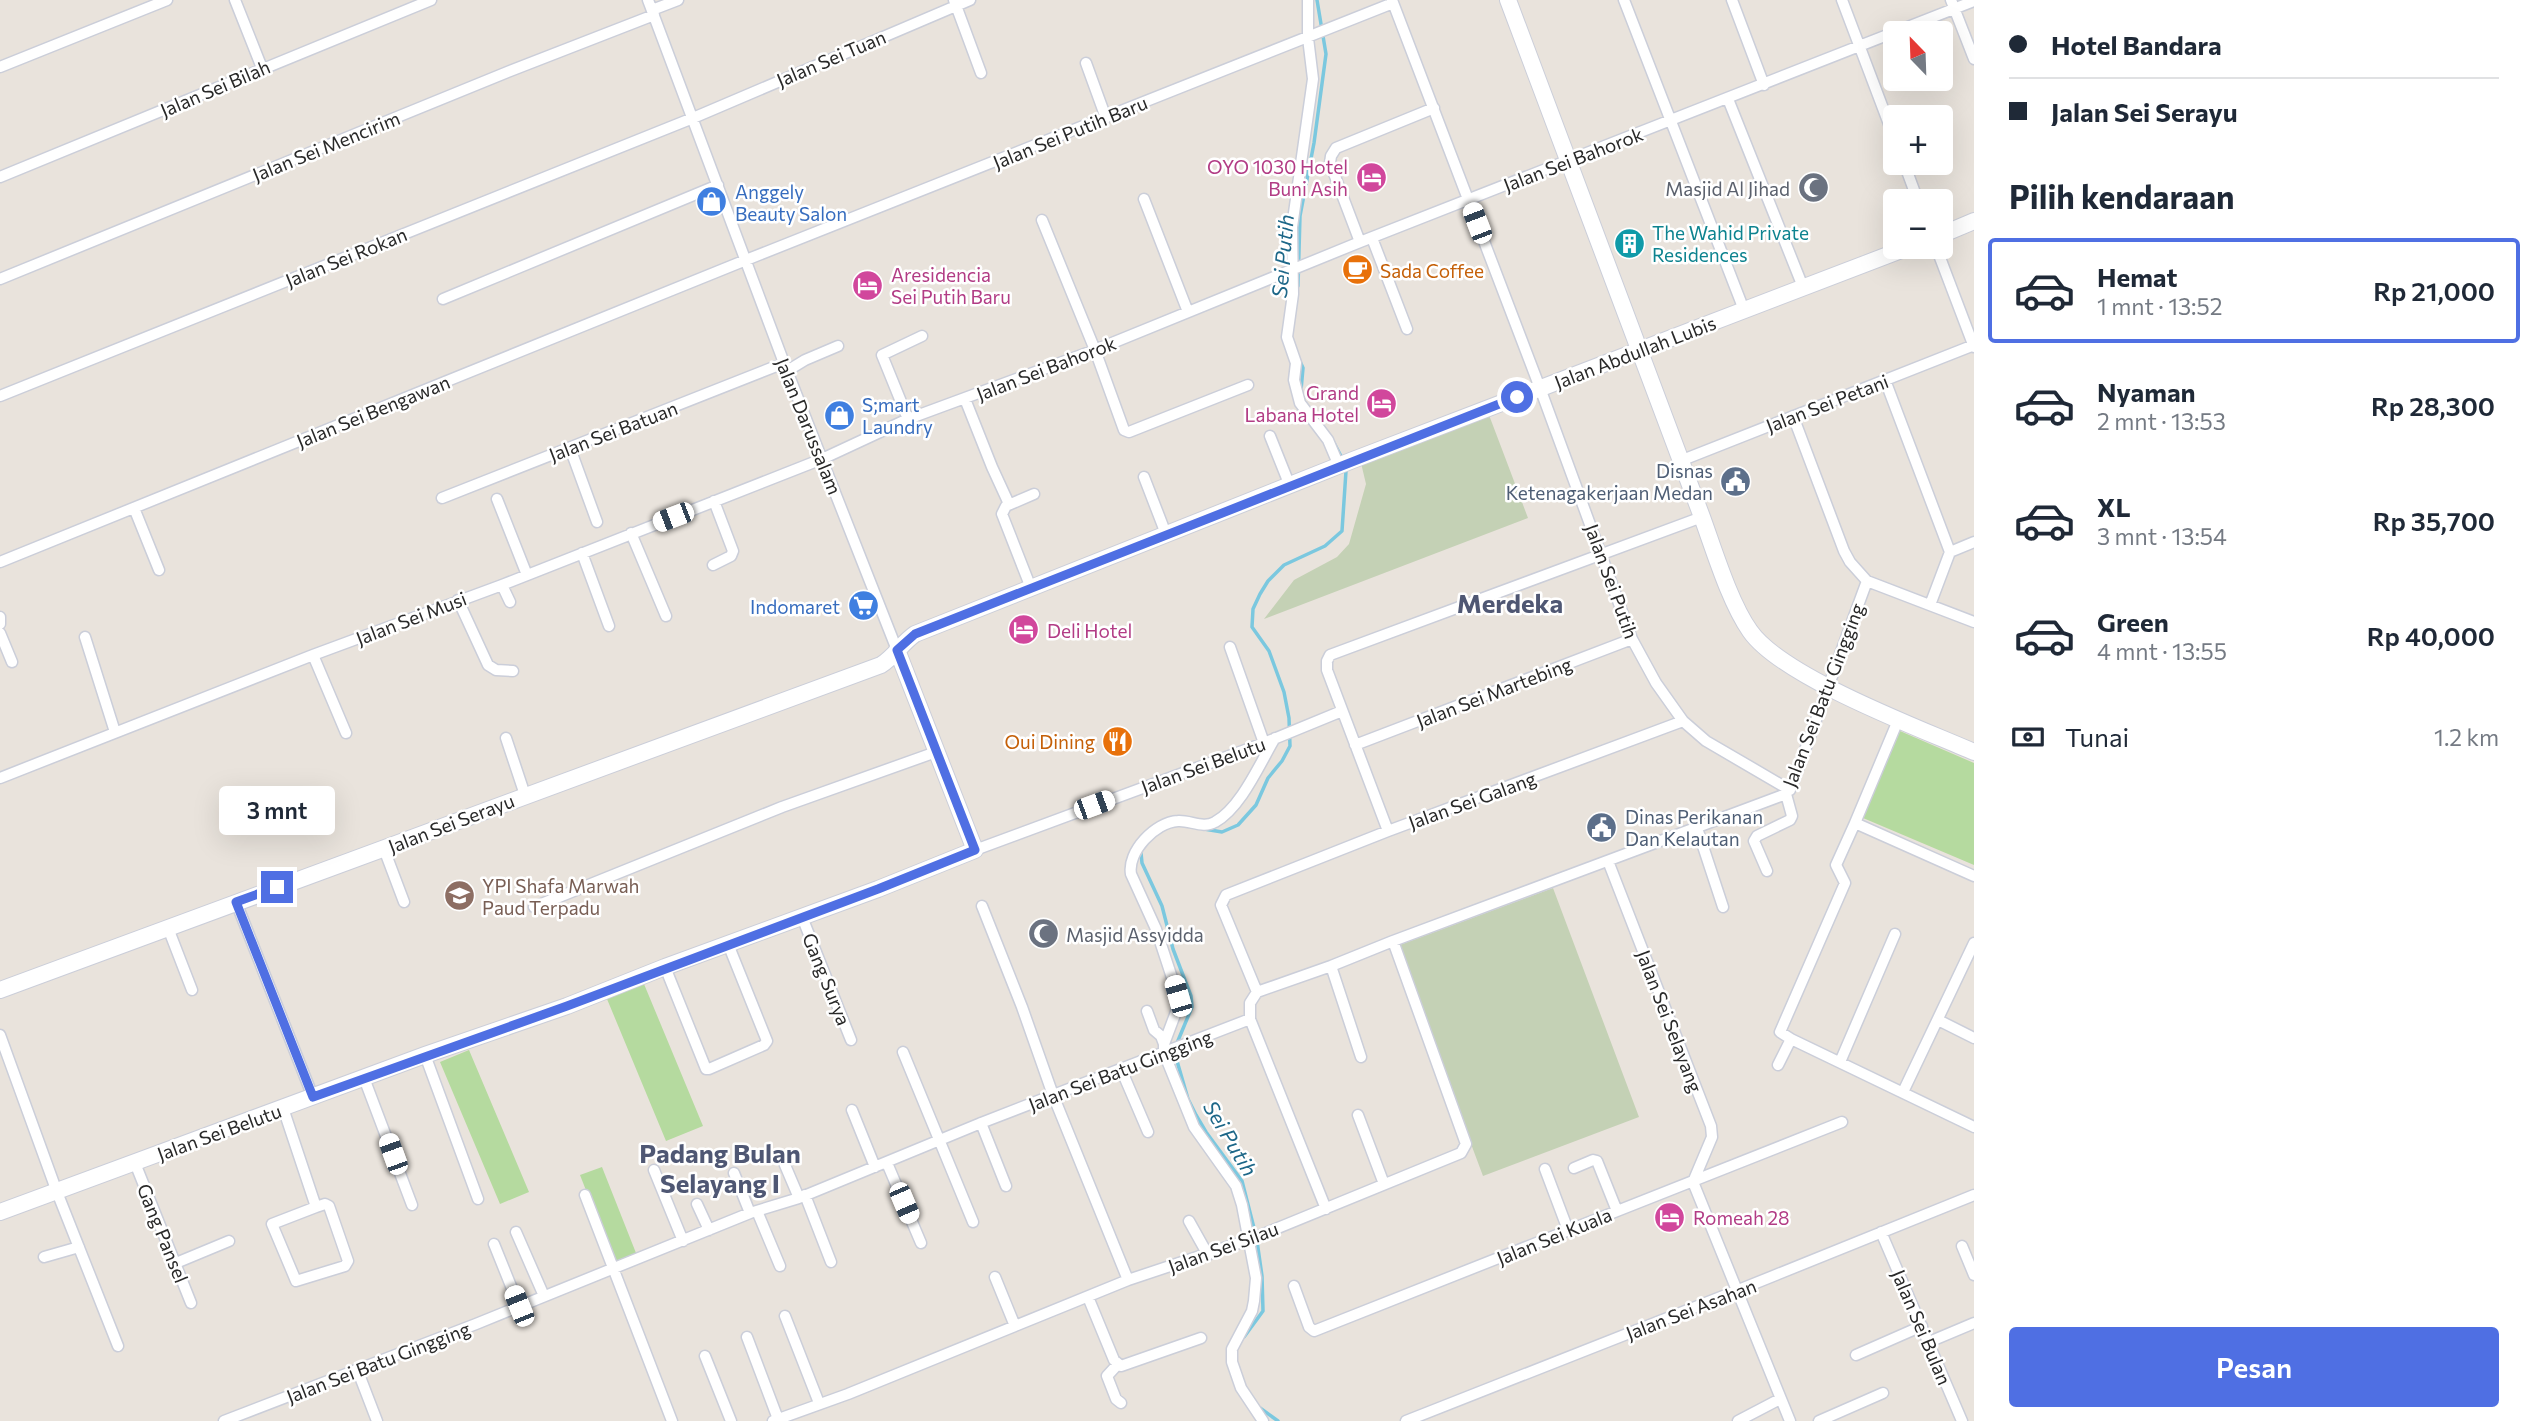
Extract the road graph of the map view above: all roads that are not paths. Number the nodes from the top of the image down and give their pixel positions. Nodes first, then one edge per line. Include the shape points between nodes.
1 (167, 0) edge
2 (234, 0) edge
3 (430, 0) edge
4 (678, 0) edge
5 (970, 0) edge
6 (1308, 0) edge
7 (1508, 0) edge
8 (1624, 0) edge
9 (1732, 0) edge
10 (1842, 0) edge
11 (1974, 1) edge
12 (1393, 2) edge
13 (955, 3) edge
14 (1952, 4) edge
15 (651, 8) edge
16 (1308, 38) junction
17 (1859, 46) junction
18 (1974, 60) edge
19 (1086, 64) dead end
20 (0, 67) edge
21 (262, 68) junction
22 (981, 73) dead end
23 (1764, 85) junction
24 (1728, 99) junction
25 (1433, 108) junction
26 (1883, 109) edge
27 (693, 118) junction
28 (1106, 118) junction
29 (1670, 122) junction
30 (1570, 160) junction
31 (0, 177) edge
32 (718, 185) junction
33 (1144, 199) dead end
34 (1468, 200) junction
35 (1042, 220) dead end
36 (1974, 221) edge
37 (1953, 229) edge
38 (1372, 238) junction
39 (1360, 242) junction
40 (1883, 257) edge
41 (1941, 259) edge
42 (746, 260) junction
43 (1297, 267) junction
44 (0, 279) edge
45 (1803, 287) junction
46 (443, 299) dead end
47 (1744, 310) junction
48 (1188, 312) junction
49 (1407, 329) dead end
50 (922, 336) dead end
51 (838, 346) dead end
52 (1974, 346) edge
53 (1095, 350) junction
54 (1639, 350) junction
55 (785, 367) junction
56 (1885, 380) junction
57 (1248, 385) dead end
58 (1540, 388) junction
59 (0, 396) edge
60 (965, 399) junction
61 (1793, 416) junction
62 (908, 419) junction
63 (1270, 436) dead end
64 (569, 448) junction
65 (822, 460) junction
66 (1680, 461) junction
67 (1339, 466) junction
68 (1144, 477) dead end
69 (1290, 486) junction
70 (1034, 494) dead end
71 (442, 498) dead end
72 (497, 499) dead end
73 (714, 501) junction
74 (1009, 504) junction
75 (134, 508) junction
76 (1702, 517) junction
77 (597, 522) dead end
78 (631, 533) junction
79 (1166, 534) junction
80 (1974, 542) edge
81 (1950, 552) junction
82 (582, 553) junction
83 (1602, 556) junction
84 (0, 562) edge
85 (713, 565) dead end
86 (159, 570) dead end
87 (527, 575) junction
88 (1867, 581) junction
89 (502, 585) junction
90 (1031, 588) junction
91 (458, 600) junction
92 (510, 602) dead end
93 (1930, 605) junction
94 (666, 616) dead end
95 (0, 617) edge
96 (1974, 622) edge
97 (0, 624) edge
98 (609, 626) dead end
99 (0, 633) edge
100 (85, 637) dead end
101 (1632, 639) junction
102 (1230, 647) dead end
103 (897, 650) junction
104 (313, 655) junction
105 (12, 662) dead end
106 (513, 671) dead end
107 (1828, 687) junction
108 (1342, 711) junction
109 (1899, 718) junction
110 (1683, 721) junction
111 (115, 732) junction
112 (346, 733) dead end
113 (506, 738) dead end
114 (1272, 739) junction
115 (1355, 745) junction
116 (936, 752) junction
117 (1974, 752) edge
118 (0, 778) edge
119 (1788, 792) junction
120 (525, 796) junction
121 (1855, 823) junction
122 (1697, 828) junction
123 (1388, 831) junction
124 (384, 849) junction
125 (975, 850) junction
126 (1608, 861) junction
127 (1767, 871) dead end
128 (1974, 876) edge
129 (236, 902) junction
130 (404, 902) dead end
131 (982, 906) dead end
132 (534, 907) dead end
133 (1723, 907) dead end
134 (802, 917) junction
135 (168, 928) junction
136 (1895, 934) dead end
137 (1393, 941) junction
138 (1974, 943) edge
139 (728, 944) junction
140 (1331, 967) junction
141 (665, 968) junction
142 (192, 989) dead end
143 (0, 990) edge
144 (1257, 992) junction
145 (1147, 1011) dead end
146 (1250, 1020) junction
147 (1938, 1020) junction
148 (0, 1035) edge
149 (1974, 1038) edge
150 (1791, 1039) junction
151 (851, 1040) dead end
152 (1166, 1049) junction
153 (903, 1052) dead end
154 (425, 1055) junction
155 (1361, 1056) dead end
156 (1840, 1062) junction
157 (1778, 1065) dead end
158 (1121, 1069) junction
159 (364, 1078) junction
160 (1903, 1092) junction
161 (1053, 1095) junction
162 (313, 1097) junction
163 (283, 1108) junction
164 (852, 1110) dead end
165 (1358, 1115) dead end
166 (1842, 1122) dead end
167 (981, 1123) junction
168 (1974, 1127) edge
169 (1148, 1132) dead end
170 (939, 1140) junction
171 (782, 1158) dead end
172 (135, 1163) junction
173 (887, 1163) junction
174 (875, 1167) junction
175 (1574, 1168) dead end
176 (1545, 1169) dead end
177 (654, 1170) dead end
178 (734, 1172) dead end
179 (1693, 1182) junction
180 (1384, 1184) junction
181 (1006, 1186) dead end
182 (57, 1192) junction
183 (585, 1195) dead end
184 (1974, 1195) edge
185 (802, 1197) junction
186 (478, 1199) dead end
187 (697, 1204) dead end
188 (412, 1205) dead end
189 (316, 1207) junction
190 (1326, 1209) junction
191 (1617, 1211) junction
192 (0, 1212) edge
193 (754, 1212) junction
194 (1189, 1221) dead end
195 (973, 1222) dead end
196 (709, 1230) junction
197 (1568, 1230) junction
198 (516, 1232) dead end
199 (1881, 1232) junction
200 (1249, 1239) junction
201 (229, 1241) dead end
202 (683, 1241) junction
203 (921, 1243) dead end
204 (494, 1244) dead end
205 (1962, 1246) dead end
206 (79, 1247) junction
207 (1208, 1255) junction
208 (44, 1257) dead end
209 (831, 1262) dead end
210 (176, 1263) junction
211 (780, 1266) dead end
212 (614, 1268) junction
213 (1974, 1275) edge
214 (995, 1277) dead end
215 (1128, 1280) junction
216 (1294, 1286) dead end
217 (1736, 1292) junction
218 (544, 1296) junction
219 (1088, 1297) junction
220 (191, 1303) dead end
221 (519, 1306) junction
222 (785, 1316) dead end
223 (1974, 1323) edge
224 (1014, 1326) junction
225 (1922, 1326) junction
226 (747, 1338) dead end
227 (1201, 1338) dead end
228 (1929, 1342) junction
229 (118, 1346) dead end
230 (1856, 1355) dead end
231 (705, 1356) dead end
232 (1118, 1364) junction
233 (357, 1369) junction
234 (1883, 1393) dead end
235 (1780, 1399) junction
236 (819, 1403) junction
237 (1121, 1403) dead end
238 (803, 1416) edge
239 (775, 1420) edge
240 (224, 1421) edge
241 (377, 1421) edge
242 (672, 1421) edge
243 (731, 1421) edge
244 (1263, 1421) edge
245 (1406, 1421) edge
246 (1738, 1421) edge
247 (1790, 1421) edge
248 (1819, 1421) edge
249 (1962, 1421) edge

1 - 20 street
2 - 21 street
3 - 21 street, Jalan Sei Bilah
4 - 15 street, Jalan Sei Mencirim
5 - 13 street, Jalan Sei Tuan
6 - 16 street
7 - 30 street
8 - 29 street
9 - 23 street
10 - 17 street
11 - 14 street, Jalan Sei Bahorok
12 - 16 street, Jalan Sei Putih Baru
12 - 25 street, Jalan Sei Putih
13 - 22 street
13 - 27 street, Jalan Sei Tuan
14 - 17 street, Jalan Sei Bahorok
14 - 18 street
15 - 27 street, Jalan Darussalam
15 - 44 street, Jalan Sei Mencirim via 509,71
16 - 28 street, Jalan Sei Putih Baru
16 - 43 street via 1313,79 1292,227
17 - 23 street, Jalan Sei Bahorok
17 - 26 street
19 - 28 street
21 - 31 street, Jalan Sei Bilah
23 - 24 street, Jalan Sei Bahorok
24 - 29 street, Jalan Sei Bahorok
24 - 45 street
25 - 34 street, Jalan Sei Putih
25 - 39 street via 1336,148 1331,156
27 - 32 street, Jalan Darussalam
27 - 59 street, Jalan Sei Rokan
28 - 42 street, Jalan Sei Putih Baru
29 - 30 street, Jalan Sei Bahorok
29 - 47 street
30 - 34 street, Jalan Sei Bahorok
30 - 54 street
32 - 42 street, Jalan Darussalam
32 - 46 street
33 - 48 street
34 - 38 street, Jalan Sei Bahorok
34 - 58 street, Jalan Sei Putih
35 - 53 street
36 - 37 street
38 - 39 street, Jalan Sei Bahorok
38 - 49 street
39 - 43 street, Jalan Sei Bahorok
40 - 45 street, Jalan Abdullah Lubis
41 - 52 street
42 - 55 street, Jalan Darussalam
42 - 75 street, Jalan Sei Bengawan
43 - 48 street, Jalan Sei Bahorok
43 - 67 street via 1287,337 1296,363 1295,387 1302,407 1328,440
45 - 47 street, Jalan Abdullah Lubis
47 - 54 street, Jalan Abdullah Lubis
48 - 53 street, Jalan Sei Bahorok
50 - 62 street via 882,355
51 - 55 street, Jalan Sei Batuan
52 - 56 street, Jalan Sei Petani
53 - 57 street via 1126,432
53 - 60 street, Jalan Sei Bahorok
54 - 58 street, Jalan Abdullah Lubis
54 - 66 street
55 - 64 street, Jalan Sei Batuan
55 - 65 street, Jalan Darussalam
56 - 61 street, Jalan Sei Petani
56 - 81 street
58 - 67 street, Jalan Abdullah Lubis
58 - 83 street, Jalan Sei Putih
60 - 62 street, Jalan Sei Bahorok
60 - 74 street
61 - 66 street, Jalan Sei Petani
61 - 88 street via 1844,551
62 - 65 street, Jalan Sei Bahorok
63 - 69 street
64 - 71 street, Jalan Sei Batuan
64 - 77 street
65 - 73 street, Jalan Sei Musi
65 - 103 street, Jalan Darussalam
66 - 76 street
67 - 69 street, Jalan Abdullah Lubis
68 - 79 street
69 - 79 street, Jalan Abdullah Lubis
70 - 74 street
72 - 87 street
73 - 78 street, Jalan Sei Musi
73 - 85 street via 733,551
74 - 90 street via 1002,517
75 - 84 street, Jalan Sei Bengawan
75 - 86 street
76 - 83 street
76 - 107 street via 1749,631 1782,660
78 - 82 street, Jalan Sei Musi
78 - 94 street
79 - 90 street, Jalan Abdullah Lubis
80 - 81 street
81 - 93 street
82 - 87 street, Jalan Sei Musi
82 - 98 street
83 - 101 street, Jalan Sei Putih
83 - 108 street via 1330,655 1327,670
87 - 89 street, Jalan Sei Musi
88 - 93 street
88 - 107 street, Jalan Sei Batu Gingging
89 - 91 street, Jalan Sei Musi
89 - 92 street
90 - 103 street, Jalan Abdullah Lubis via 915,634
91 - 104 street, Jalan Sei Musi
91 - 106 street via 488,665
93 - 96 street
95 - 97 street
99 - 105 street
100 - 111 street
101 - 110 street, Jalan Sei Putih
101 - 115 street, Jalan Sei Martebing
102 - 114 street
103 - 116 street, Jalan Darussalam
103 - 120 street, Jalan Sei Serayu via 881,665
104 - 111 street, Jalan Sei Musi
104 - 112 street
107 - 109 street
107 - 119 street, Jalan Sei Batu Gingging
108 - 114 street, Jalan Sei Belutu
108 - 115 street
109 - 117 street
109 - 121 street
110 - 119 street, Jalan Sei Putih via 1706,741
110 - 123 street, Jalan Sei Galang
111 - 118 street, Jalan Sei Musi
113 - 120 street
114 - 125 street, Jalan Sei Belutu
114 - 152 street via 1252,779 1223,816 1208,825 1179,821 1161,827 1131,860 1131,874 1156,929 1178,996
115 - 123 street
116 - 125 street, Jalan Darussalam
116 - 132 street via 782,807
119 - 122 street, Jalan Sei Batu Gingging
119 - 127 street via 1790,820 1754,841
120 - 124 street, Jalan Sei Serayu
121 - 128 street
121 - 150 street via 1836,865 1845,883 1781,1029
122 - 126 street, Jalan Sei Batu Gingging
122 - 133 street
123 - 144 street, Jalan Sei Galang via 1226,895 1222,905
124 - 129 street, Jalan Sei Serayu
124 - 130 street
125 - 134 street, Jalan Sei Belutu
126 - 137 street, Jalan Sei Batu Gingging
126 - 179 street, Jalan Sei Selayang via 1711,1126 1712,1137
129 - 135 street, Jalan Sei Serayu
129 - 162 street
131 - 161 street
134 - 139 street, Jalan Sei Belutu
134 - 151 street, Gang Surya
135 - 142 street
135 - 143 street, Jalan Sei Serayu
136 - 156 street
137 - 140 street, Jalan Sei Batu Gingging
137 - 180 street, Jalan Sei Silau via 1466,1144 1461,1153
138 - 147 street
139 - 141 street, Jalan Sei Belutu
139 - 141 street via 767,1041 709,1069
140 - 144 street, Jalan Sei Batu Gingging
140 - 155 street
141 - 154 street, Jalan Sei Belutu
144 - 146 street via 1250,1003
145 - 152 street
146 - 152 street, Jalan Sei Batu Gingging
146 - 190 street
147 - 149 street
147 - 160 street
148 - 182 street
150 - 156 street
150 - 157 street
152 - 158 street, Jalan Sei Batu Gingging
152 - 200 street via 1194,1127 1236,1186
153 - 170 street
154 - 159 street, Jalan Sei Belutu
154 - 186 street
156 - 160 street
158 - 161 street, Jalan Sei Batu Gingging
158 - 169 street
159 - 162 street, Jalan Sei Belutu
159 - 188 street
160 - 168 street
161 - 167 street, Jalan Sei Batu Gingging
161 - 215 street
162 - 163 street, Jalan Sei Belutu
163 - 172 street, Jalan Sei Belutu
163 - 189 street
164 - 174 street
165 - 180 street
166 - 179 street, Jalan Sei Kuala
167 - 170 street, Jalan Sei Batu Gingging
167 - 181 street
170 - 173 street, Jalan Sei Batu Gingging
170 - 195 street
171 - 185 street
172 - 182 street, Jalan Sei Belutu
172 - 210 street, Gang Pansel
173 - 174 street, Jalan Sei Batu Gingging
173 - 203 street
174 - 185 street, Jalan Sei Batu Gingging
175 - 191 street via 1597,1161
176 - 197 street
177 - 202 street
178 - 193 street
179 - 191 street, Jalan Sei Kuala
179 - 217 street
180 - 190 street, Jalan Sei Silau
182 - 192 street, Jalan Sei Belutu
182 - 206 street
183 - 212 street
184 - 199 street, Jalan Sei Asahan
185 - 193 street, Jalan Sei Batu Gingging
185 - 209 street
187 - 196 street
189 - 189 street via 272,1224 296,1281 345,1266 348,1261 329,1206
190 - 200 street, Jalan Sei Silau
191 - 197 street, Jalan Sei Kuala
193 - 196 street, Jalan Sei Batu Gingging
193 - 211 street
194 - 207 street
196 - 202 street, Jalan Sei Batu Gingging
197 - 216 street, Jalan Sei Kuala via 1314,1331
198 - 218 street
199 - 217 street, Jalan Sei Asahan
199 - 225 street, Jalan Sei Bulan
200 - 207 street, Jalan Sei Silau
200 - 244 street via 1256,1278 1254,1301 1232,1349 1232,1362 1241,1388
201 - 210 street
202 - 212 street, Jalan Sei Batu Gingging
204 - 221 street
205 - 213 street
206 - 208 street
206 - 229 street
207 - 215 street, Jalan Sei Silau
210 - 220 street, Gang Pansel
212 - 218 street, Jalan Sei Batu Gingging
212 - 242 street
214 - 224 street
215 - 219 street, Jalan Sei Silau
217 - 235 street
217 - 245 street, Jalan Sei Asahan
218 - 221 street, Jalan Sei Batu Gingging
219 - 224 street, Jalan Sei Silau
219 - 232 street
221 - 233 street, Jalan Sei Batu Gingging
222 - 236 street
223 - 228 street
224 - 236 street, Jalan Sei Silau
225 - 228 street, Jalan Sei Bulan
225 - 230 street
226 - 239 street
227 - 232 street via 1125,1366
228 - 249 street, Jalan Sei Bulan
231 - 243 street
232 - 237 street via 1107,1376
233 - 240 street, Jalan Sei Batu Gingging
233 - 241 street
234 - 248 street
235 - 246 street
235 - 247 street
236 - 238 street, Jalan Sei Silau
238 - 239 street, Jalan Sei Silau

